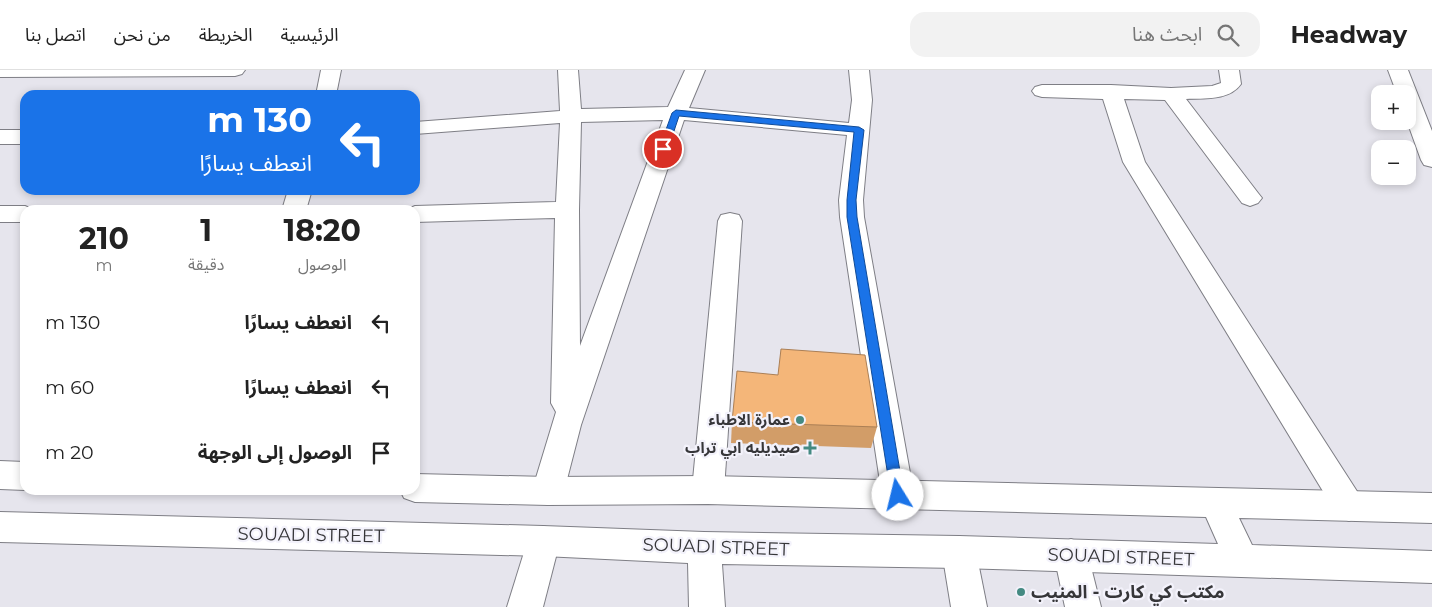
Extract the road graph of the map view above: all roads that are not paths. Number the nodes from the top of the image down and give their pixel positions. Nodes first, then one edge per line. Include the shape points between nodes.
1 (235, 70) edge
2 (330, 70) edge
3 (568, 70) edge
4 (695, 70) edge
5 (859, 70) edge
6 (1229, 70) edge
7 (1398, 70) edge
8 (0, 71) edge
9 (1403, 85) edge
10 (327, 90) edge
11 (1042, 91) dead end
12 (1111, 91) junction
13 (1171, 94) junction
14 (676, 113) junction
15 (571, 116) junction
16 (1416, 118) edge
17 (420, 128) edge
18 (859, 130) junction
19 (0, 137) edge
20 (20, 137) edge
21 (1432, 160) edge
22 (1250, 198) dead end
23 (567, 210) junction
24 (0, 214) edge
25 (20, 214) edge
26 (420, 214) edge
27 (730, 221) dead end
28 (566, 425) junction
29 (0, 475) edge
30 (20, 476) edge
31 (420, 488) edge
32 (708, 490) junction
33 (548, 492) junction
34 (898, 495) junction
35 (1216, 503) junction
36 (1349, 506) junction
37 (1432, 508) edge
38 (0, 527) edge
39 (543, 540) junction
40 (704, 548) junction
41 (960, 552) junction
42 (1071, 555) junction
43 (1242, 561) junction
44 (1432, 567) edge
45 (525, 607) edge
46 (707, 607) edge
47 (969, 607) edge
48 (1083, 607) edge

1 - 8 street
2 - 10 street
3 - 15 street
4 - 14 street
5 - 18 street via 862,100
6 - 13 street via 1231,84 1226,89
7 - 9 street
11 - 12 street
12 - 13 street
12 - 36 street via 1134,162
13 - 22 street
14 - 15 street
14 - 18 street
14 - 28 street
15 - 17 street
15 - 23 street
16 - 21 street
18 - 34 street via 852,217
19 - 20 street
23 - 26 street
23 - 28 street
24 - 25 street
27 - 32 street
28 - 33 street
29 - 30 street
31 - 33 street
32 - 33 street
32 - 34 street
34 - 35 street
35 - 36 street
35 - 43 street
36 - 37 street
38 - 39 street, SOUADI STREET
39 - 40 street, SOUADI STREET
39 - 45 street
40 - 41 street, SOUADI STREET
40 - 46 street
41 - 42 street, SOUADI STREET
41 - 47 street
42 - 43 street, SOUADI STREET
42 - 48 street
43 - 44 street, SOUADI STREET

